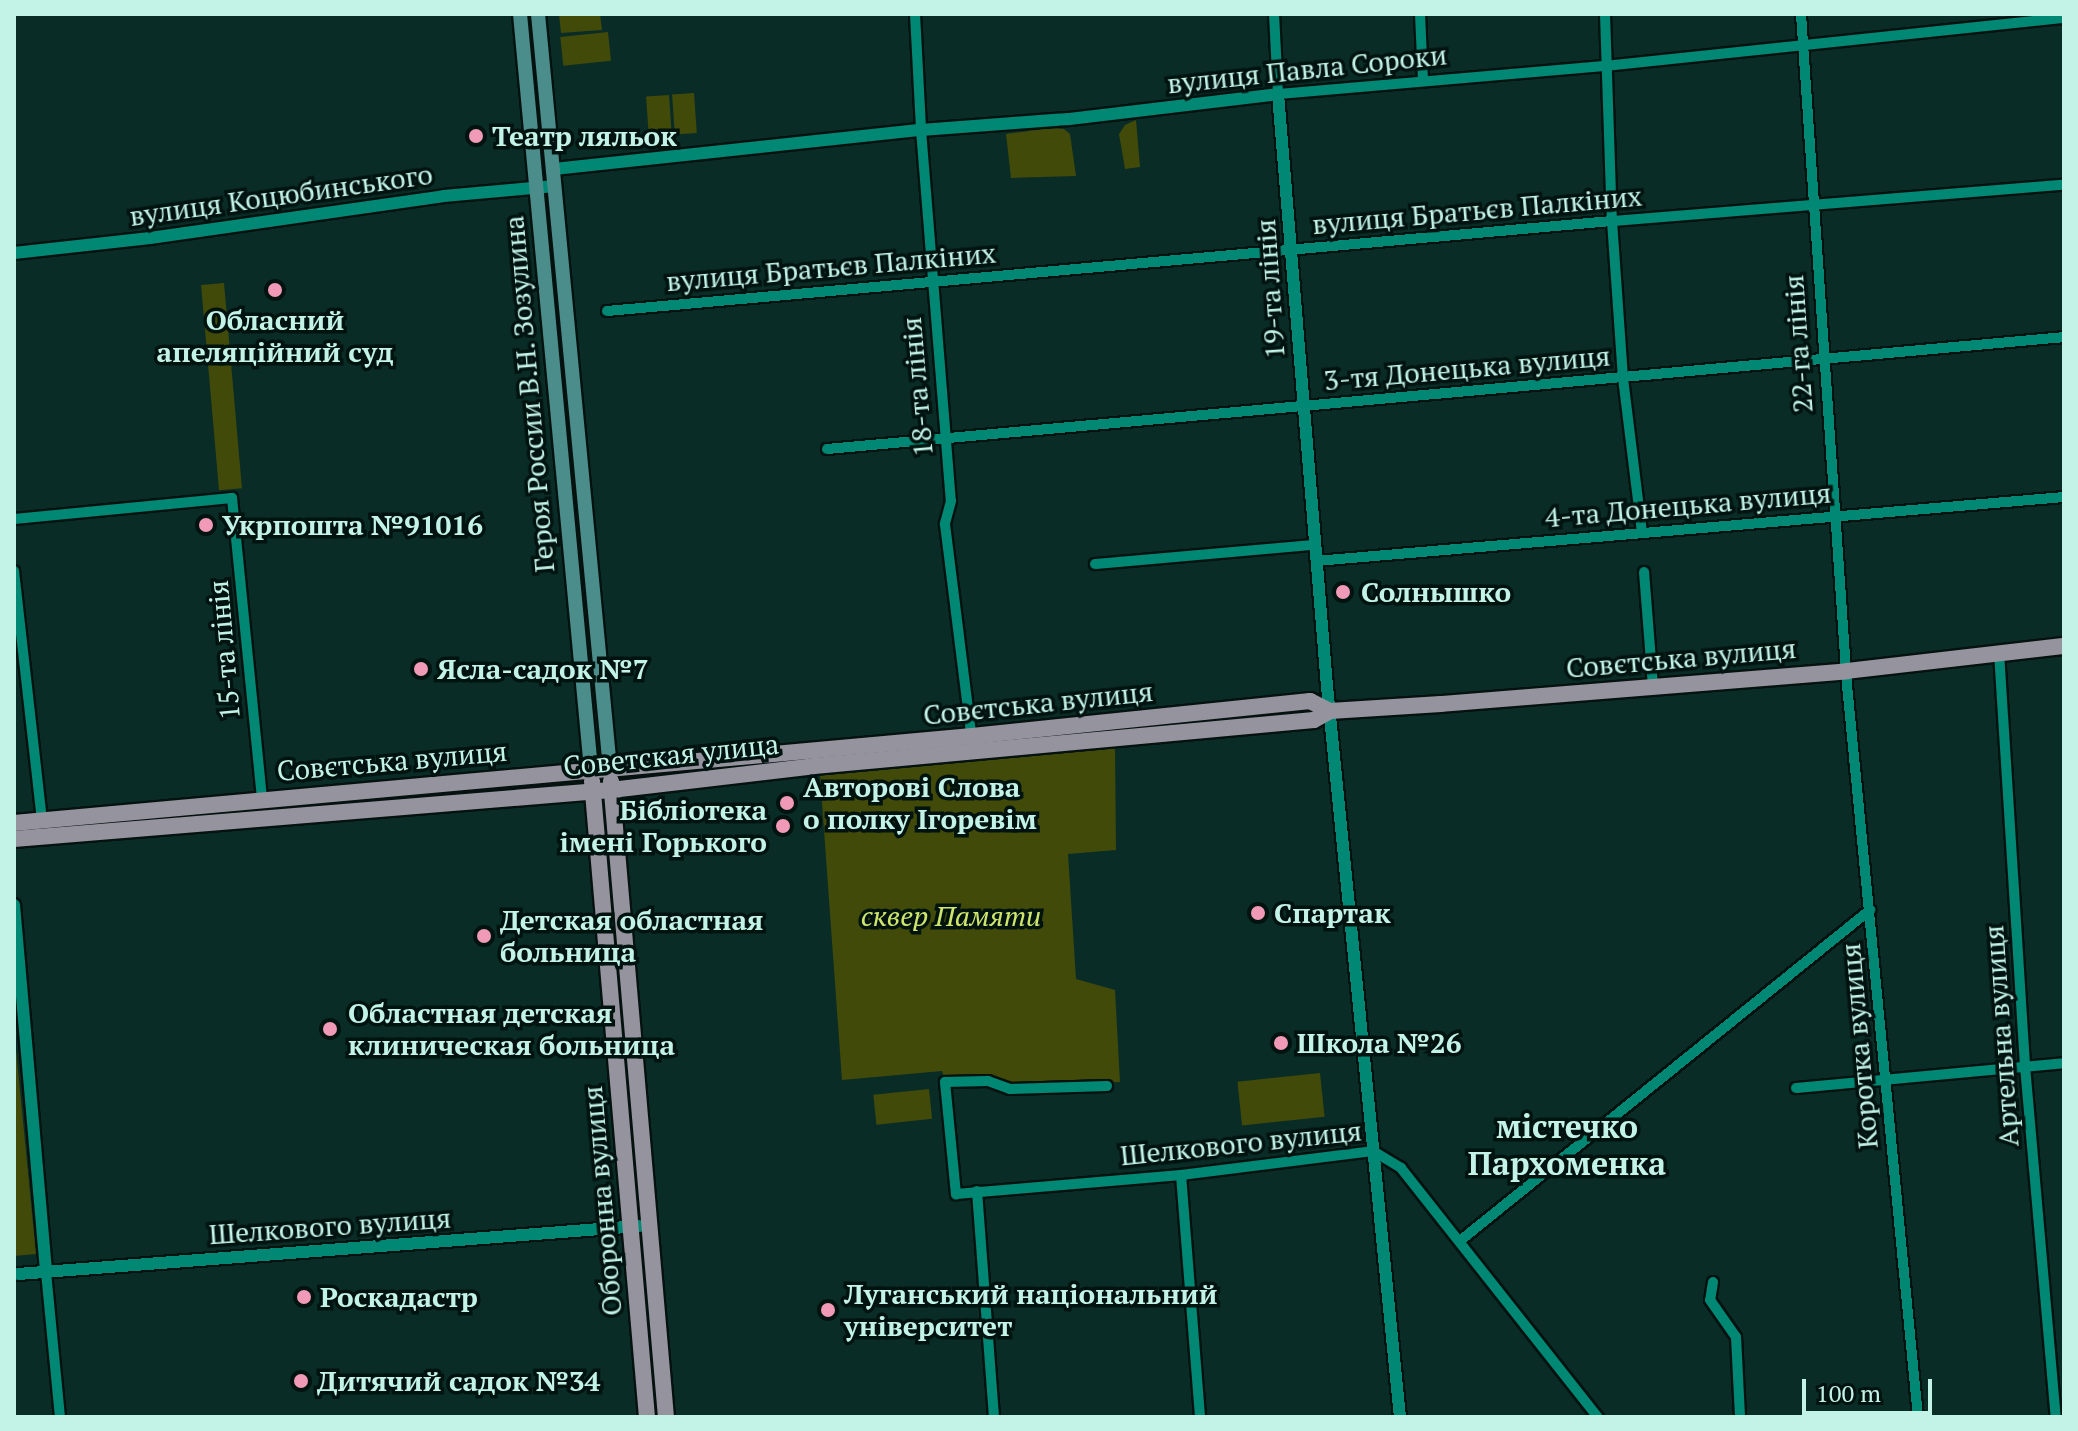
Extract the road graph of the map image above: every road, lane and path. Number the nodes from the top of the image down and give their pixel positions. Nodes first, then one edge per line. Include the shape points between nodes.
1 (520, 14) edge
2 (538, 14) edge
3 (915, 14) edge
4 (1274, 14) edge
5 (1420, 14) edge
6 (1605, 14) edge
7 (1801, 14) edge
8 (2064, 18) edge
9 (1802, 45) junction
10 (1605, 66) junction
11 (1423, 81) junction
12 (1278, 94) junction
13 (921, 130) junction
14 (554, 169) junction
15 (2064, 185) edge
16 (555, 186) junction
17 (535, 187) junction
18 (1813, 206) junction
19 (1612, 221) junction
20 (1292, 251) junction
21 (14, 253) edge
22 (932, 282) junction
23 (607, 311) dead end
24 (2064, 337) edge
25 (1823, 359) junction
26 (1623, 378) junction
27 (1302, 407) junction
28 (945, 438) junction
29 (827, 449) dead end
30 (2064, 497) edge
31 (1835, 516) junction
32 (14, 519) edge
33 (1642, 533) junction
34 (1314, 545) junction
35 (1316, 561) junction
36 (1095, 564) dead end
37 (14, 571) edge
38 (1644, 572) dead end
39 (2064, 646) edge
40 (1999, 652) junction
41 (1847, 671) junction
42 (1653, 687) junction
43 (1330, 711) junction
44 (973, 744) junction
45 (610, 768) junction
46 (591, 769) junction
47 (592, 790) junction
48 (611, 790) junction
49 (262, 799) junction
50 (42, 820) junction
51 (14, 823) edge
52 (14, 839) edge
53 (14, 905) edge
54 (1870, 910) junction
55 (2064, 1063) edge
56 (2025, 1066) junction
57 (1886, 1080) junction
58 (1107, 1086) dead end
59 (1796, 1088) dead end
60 (1373, 1151) junction
61 (1181, 1175) junction
62 (977, 1191) junction
63 (650, 1226) junction
64 (631, 1227) junction
65 (1461, 1240) junction
66 (46, 1272) junction
67 (16, 1274) edge
68 (1713, 1282) dead end
69 (60, 1417) edge
70 (647, 1417) edge
71 (666, 1417) edge
72 (994, 1417) edge
73 (1200, 1417) edge
74 (1400, 1417) edge
75 (1598, 1417) edge
76 (1740, 1417) edge
77 (1918, 1417) edge
78 (2056, 1417) edge

1 - 17 main road, Героя России В.Н. Зозулина
2 - 14 main road, Героя России В.Н. Зозулина
3 - 13 street, 18-та лінія
4 - 12 street, 19-та лінія
5 - 11 street
6 - 10 street
7 - 9 street, 22-га лінія
8 - 9 street, вулиця Павла Сороки
9 - 10 street, вулиця Павла Сороки
9 - 18 street, 22-га лінія
10 - 11 street, вулиця Павла Сороки
10 - 19 street
11 - 12 street, вулиця Павла Сороки
12 - 13 street, вулиця Павла Сороки
12 - 20 street, 19-та лінія
13 - 14 street, вулиця Павла Сороки
13 - 22 street, 18-та лінія
14 - 16 main road, Героя России В.Н. Зозулина
15 - 18 street, вулиця Братьєв Палкіних
16 - 17 street, вулиця Коцюбинського
16 - 45 main road, Героя России В.Н. Зозулина
17 - 21 street, вулиця Коцюбинського
17 - 46 main road, Героя России В.Н. Зозулина
18 - 19 street, вулиця Братьєв Палкіних
18 - 25 street, 22-га лінія
19 - 20 street, вулиця Братьєв Палкіних
19 - 26 street
20 - 22 street, вулиця Братьєв Палкіних
20 - 27 street, 19-та лінія
22 - 23 street, вулиця Братьєв Палкіних
22 - 28 street, 18-та лінія
24 - 25 street, 3-тя Донецька вулиця
25 - 26 street, 3-тя Донецька вулиця
25 - 31 street, 22-га лінія
26 - 27 street, 3-тя Донецька вулиця
26 - 33 street
27 - 28 street, 3-тя Донецька вулиця
27 - 34 street, 19-та лінія
28 - 29 street, 3-тя Донецька вулиця
28 - 44 street, 18-та лінія via 951,501 945,524
30 - 31 street, 4-та Донецька вулиця
31 - 33 street, 4-та Донецька вулиця
31 - 41 street, 22-га лінія
32 - 49 street, 15-та лінія via 232,498
33 - 35 street, 4-та Донецька вулиця
34 - 35 street, 19-та лінія
34 - 36 street
35 - 43 street, 19-та лінія
37 - 50 street
38 - 42 street
39 - 40 main road, Совєтська вулиця
40 - 41 main road, Совєтська вулиця
40 - 56 street, Артельна вулиця
41 - 42 main road, Совєтська вулиця
41 - 54 street, Коротка вулиця
42 - 43 main road, Совєтська вулиця
43 - 44 main road, Советская улица via 1314,720
43 - 60 street, 19-та лінія
44 - 45 main road, Совєтська вулиця
44 - 48 main road, Советская улица
45 - 46 main road, Совєтська вулиця
45 - 48 main road, Оборонна вулиця
46 - 47 main road, Оборонна вулиця
46 - 49 main road, Совєтська вулиця
47 - 48 main road, Советская улица
47 - 52 main road, Советская улица
47 - 64 main road, Оборонна вулиця
48 - 63 main road, Оборонна вулиця
49 - 50 main road, Совєтська вулиця
50 - 51 main road, Совєтська вулиця
53 - 66 street
54 - 57 street, Коротка вулиця
54 - 65 street
55 - 56 street
56 - 57 street
56 - 78 street, Артельна вулиця
57 - 59 street
57 - 77 street, Коротка вулиця
58 - 62 street, Шелкового вулиця via 1010,1089 988,1081 945,1082 956,1194
60 - 61 street, Шелкового вулиця
60 - 65 street, Шелкового вулиця via 1401,1168
60 - 74 street, 19-та лінія
61 - 62 street, Шелкового вулиця
61 - 73 street
62 - 72 street
63 - 64 street, Шелкового вулиця
63 - 71 main road, Оборонна вулиця
64 - 66 street, Шелкового вулиця
64 - 70 main road, Оборонна вулиця
65 - 75 street, Шелкового вулиця
66 - 67 street, Шелкового вулиця
66 - 69 street
68 - 76 street via 1710,1300 1736,1337

